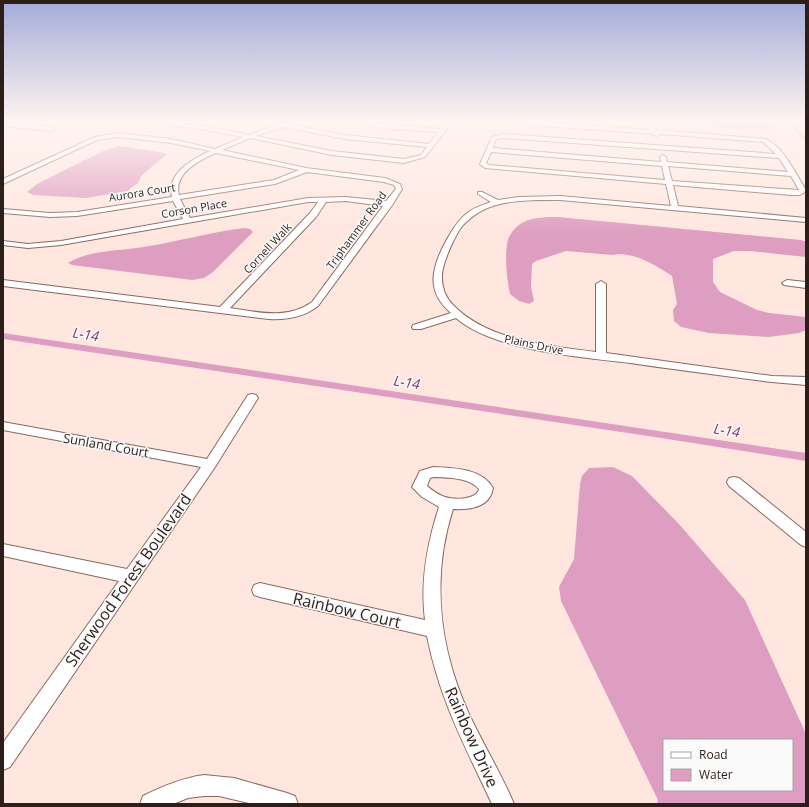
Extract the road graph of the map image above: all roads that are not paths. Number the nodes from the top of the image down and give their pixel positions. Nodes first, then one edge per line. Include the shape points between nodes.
1 (53, 159) edge
2 (198, 159) edge
3 (252, 159) edge
4 (377, 159) edge
5 (418, 159) edge
6 (485, 159) edge
7 (597, 159) edge
8 (663, 159) edge
9 (781, 159) edge
10 (664, 164) junction
11 (306, 170) junction
12 (792, 174) junction
13 (3, 182) edge
14 (669, 183) junction
15 (480, 193) dead end
16 (176, 198) junction
17 (324, 199) junction
18 (498, 203) junction
19 (389, 204) junction
20 (675, 208) junction
21 (3, 211) edge
22 (806, 220) edge
23 (188, 221) junction
24 (3, 243) edge
25 (16, 245) junction
26 (3, 253) edge
27 (787, 283) dead end
28 (3, 284) edge
29 (601, 284) dead end
30 (806, 285) edge
31 (223, 310) junction
32 (458, 314) junction
33 (417, 327) dead end
34 (601, 356) junction
35 (806, 381) edge
36 (252, 398) dead end
37 (3, 426) edge
38 (210, 464) junction
39 (734, 482) dead end
40 (447, 505) dead end
41 (806, 542) edge
42 (3, 550) edge
43 (130, 577) junction
44 (260, 590) dead end
45 (435, 630) junction
46 (3, 760) edge
47 (152, 804) edge
48 (288, 804) edge
49 (503, 804) edge

1 - 13 street, Triphammer Road
2 - 16 street via 177,177 174,187
3 - 11 street, Triphammer Road
4 - 5 street via 396,161
6 - 14 street via 483,164 490,168
7 - 10 street
8 - 10 street
9 - 12 street
10 - 12 street
10 - 14 street
11 - 16 street, Aurora Court via 279,181
11 - 19 street, Triphammer Road via 392,182 399,189
12 - 14 street via 802,192
14 - 20 street
15 - 18 street
16 - 21 street, Aurora Court via 65,215
16 - 23 street
17 - 19 street, Corson Place
17 - 23 street, Corson Place via 297,201
17 - 31 street, Cornell Walk via 313,215
18 - 20 street, Plains Drive via 529,198 560,198
18 - 32 street, Plains Drive via 477,210 463,220 439,268 437,279 440,293
19 - 31 street, Triphammer Road via 312,307 282,316
20 - 22 street, Plains Drive
23 - 25 street, Corson Place via 61,243
24 - 25 street, Corson Place
25 - 26 street
27 - 30 street
28 - 31 street, Triphammer Road
29 - 34 street
32 - 33 street
32 - 34 street, Plains Drive via 487,331 510,340 542,348
34 - 35 street, Plains Drive via 772,379
36 - 38 street, Sherwood Forest Boulevard
37 - 38 street, Sunland Court
38 - 43 street, Sherwood Forest Boulevard
39 - 41 street
40 - 45 street, Rainbow Drive via 436,541 432,570
42 - 43 street
43 - 46 street, Sherwood Forest Boulevard
44 - 45 street, Rainbow Court
45 - 49 street, Rainbow Drive via 451,694 469,737
47 - 48 street via 180,789 210,784 224,785

